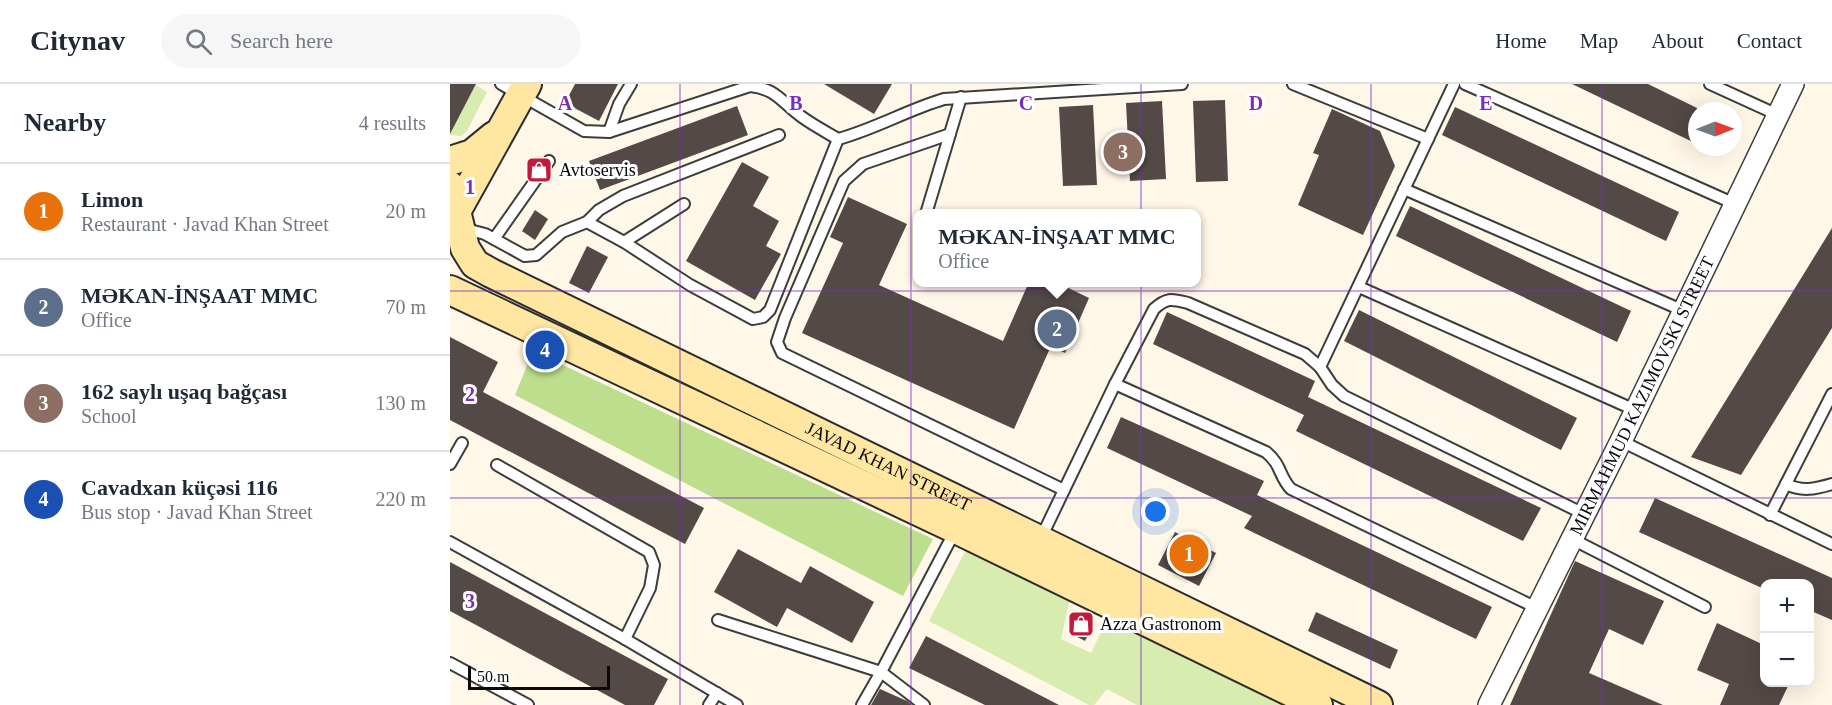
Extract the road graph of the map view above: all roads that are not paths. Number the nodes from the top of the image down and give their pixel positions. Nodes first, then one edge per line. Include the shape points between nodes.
1 (631, 84) edge
2 (1182, 84) edge
3 (1293, 84) edge
4 (1454, 84) edge
5 (1465, 84) edge
6 (1710, 84) edge
7 (1793, 84) edge
8 (766, 86) edge
9 (516, 88) edge
10 (730, 88) edge
11 (962, 97) junction
12 (1778, 115) junction
13 (502, 128) junction
14 (609, 132) junction
15 (950, 134) junction
16 (779, 135) dead end
17 (838, 139) junction
18 (1428, 140) junction
19 (450, 161) edge
20 (549, 161) dead end
21 (1404, 189) junction
22 (684, 204) dead end
23 (1735, 204) junction
24 (927, 209) edge
25 (452, 212) edge
26 (587, 222) junction
27 (494, 239) junction
28 (624, 242) junction
29 (1359, 287) junction
30 (454, 293) edge
31 (1684, 311) junction
32 (1320, 367) junction
33 (1115, 384) junction
34 (1832, 394) edge
35 (1635, 410) junction
36 (1621, 441) junction
37 (462, 443) dead end
38 (450, 464) edge
39 (497, 465) dead end
40 (1786, 484) junction
41 (1832, 484) edge
42 (1064, 490) junction
43 (1584, 514) junction
44 (1770, 515) junction
45 (956, 529) junction
46 (1572, 539) junction
47 (1039, 541) junction
48 (450, 542) edge
49 (1832, 544) edge
50 (1706, 607) dead end
51 (1537, 608) junction
52 (718, 620) dead end
53 (625, 639) junction
54 (450, 663) edge
55 (881, 672) junction
56 (717, 693) junction
57 (528, 705) edge
58 (710, 705) edge
59 (737, 705) edge
60 (861, 705) edge
61 (924, 705) edge
62 (1318, 705) edge
63 (1378, 705) edge
64 (1489, 705) edge

1 - 14 lane
2 - 11 lane
3 - 18 lane
4 - 18 lane
5 - 23 lane
6 - 12 lane
7 - 12 street, MIRMAHMUD KAZIMOVSKI STREET
8 - 10 lane
8 - 17 lane via 800,116
9 - 13 street
9 - 14 lane via 584,131
10 - 14 lane
11 - 15 lane
11 - 17 lane via 926,104
12 - 23 street, MIRMAHMUD KAZIMOVSKI STREET
13 - 19 street via 472,154
13 - 25 street
15 - 24 lane
15 - 42 lane via 863,164 844,181 777,342 782,353
16 - 26 lane via 623,196
17 - 28 lane via 770,310 763,317 753,319 690,285
18 - 21 lane
20 - 27 lane
21 - 29 lane
21 - 31 lane
22 - 28 lane
23 - 31 street, MIRMAHMUD KAZIMOVSKI STREET
25 - 27 lane
25 - 47 street, JAVAD KHAN STREET via 470,258 486,270
26 - 27 lane via 561,232 536,255 525,256
26 - 28 lane
29 - 32 lane
29 - 35 lane
30 - 45 street, JAVAD KHAN STREET
31 - 35 street, MIRMAHMUD KAZIMOVSKI STREET
32 - 33 lane via 1305,354 1174,299 1163,301 1154,309
32 - 43 lane via 1344,396
33 - 42 lane
33 - 51 lane via 1266,452 1276,461 1291,489
34 - 40 lane
35 - 36 street, MIRMAHMUD KAZIMOVSKI STREET
36 - 43 street, MIRMAHMUD KAZIMOVSKI STREET
36 - 44 lane
37 - 38 lane
39 - 53 lane via 649,552 654,565 650,588
40 - 41 lane via 1797,490
40 - 44 lane
42 - 47 lane
43 - 46 street, MIRMAHMUD KAZIMOVSKI STREET
44 - 49 lane
45 - 55 lane
45 - 62 street, JAVAD KHAN STREET
46 - 50 lane
46 - 51 street, MIRMAHMUD KAZIMOVSKI STREET
47 - 63 street, JAVAD KHAN STREET
48 - 53 lane
51 - 64 street, MIRMAHMUD KAZIMOVSKI STREET
52 - 55 lane
53 - 56 lane
54 - 57 lane
55 - 60 lane
55 - 61 lane
56 - 58 lane
56 - 59 lane

